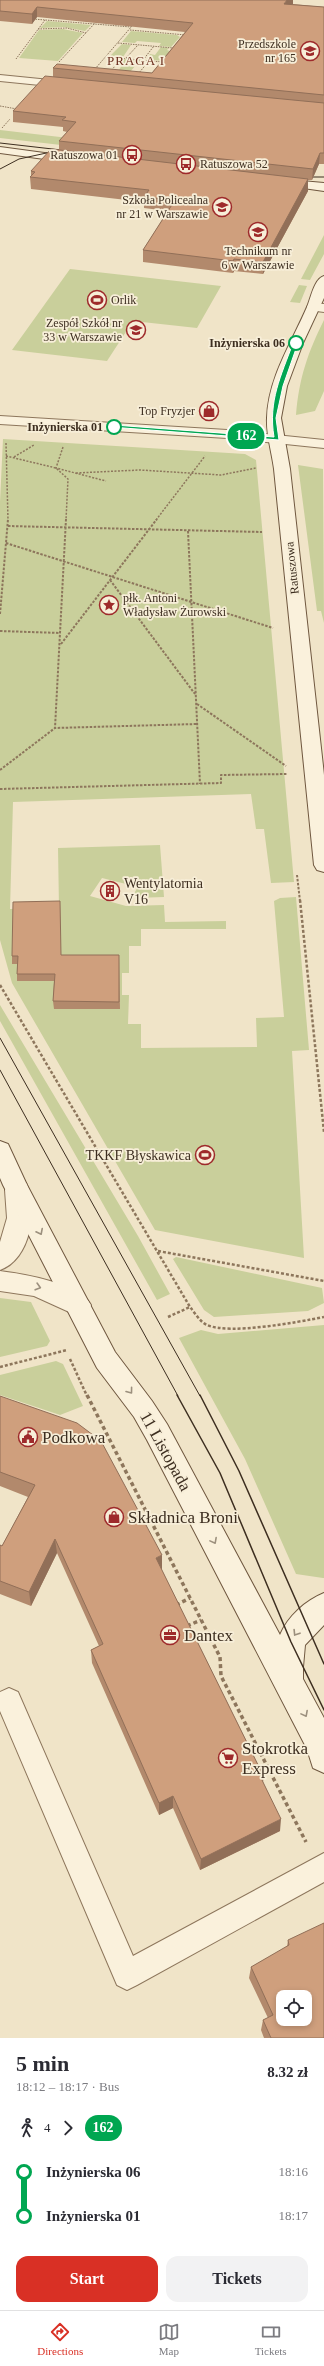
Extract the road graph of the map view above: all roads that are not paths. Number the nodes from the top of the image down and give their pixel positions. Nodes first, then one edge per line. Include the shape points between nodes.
1 (0, 78) edge
2 (83, 86) edge
3 (0, 150) edge
4 (89, 162) edge
5 (266, 181) edge
6 (324, 187) edge
7 (324, 280) edge
8 (319, 308) edge
9 (0, 420) edge
10 (277, 439) junction
11 (324, 444) edge
12 (324, 865) edge
13 (0, 1150) edge
14 (15, 1184) junction
15 (0, 1260) edge
16 (0, 1281) edge
17 (78, 1305) junction
18 (324, 1607) edge
19 (288, 1682) junction
20 (9, 1701) dead end
21 (323, 1750) edge
22 (317, 1858) edge

1 - 2 street
3 - 4 street
5 - 6 street
7 - 8 street, Ratuszowa
8 - 10 street, Ratuszowa via 296,343 280,386 274,418
9 - 10 street
10 - 11 street
10 - 12 street, Ratuszowa
13 - 14 street, 11 Listopada
14 - 15 street via 20,1202 18,1231
14 -> 17 street, 11 Listopada
16 -> 17 street via 37,1286
17 -> 19 street, 11 Listopada via 106,1360 143,1409 156,1432
18 -> 19 street via 304,1622 294,1634 288,1660
19 -> 21 street, 11 Listopada
20 - 22 lane via 127,1975

